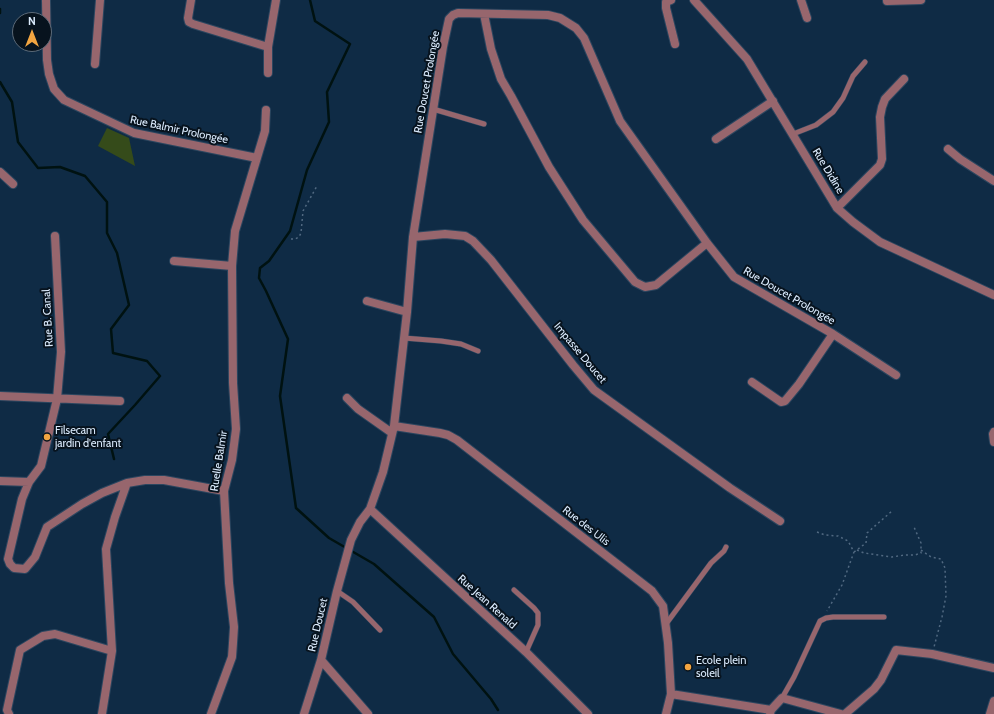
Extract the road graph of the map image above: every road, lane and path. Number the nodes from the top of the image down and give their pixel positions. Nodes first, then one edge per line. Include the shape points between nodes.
1 (46, 0) edge
2 (100, 0) edge
3 (191, 0) edge
4 (276, 0) edge
5 (671, 0) edge
6 (694, 0) edge
7 (801, 0) edge
8 (921, 0) edge
9 (887, 1) edge
10 (484, 14) junction
11 (807, 18) dead end
12 (675, 44) dead end
13 (268, 47) junction
14 (865, 62) dead end
15 (95, 64) dead end
16 (268, 73) dead end
17 (904, 79) dead end
18 (773, 101) junction
19 (433, 109) junction
20 (266, 110) dead end
21 (484, 124) dead end
22 (793, 134) junction
23 (716, 139) dead end
24 (948, 149) dead end
25 (257, 158) junction
26 (0, 172) edge
27 (994, 180) edge
28 (13, 184) dead end
29 (317, 186) dead end
30 (837, 208) junction
31 (55, 236) dead end
32 (413, 237) junction
33 (291, 239) dead end
34 (707, 243) junction
35 (174, 261) dead end
36 (232, 266) junction
37 (994, 295) edge
38 (367, 302) dead end
39 (407, 312) junction
40 (833, 334) junction
41 (404, 338) junction
42 (478, 351) dead end
43 (896, 375) dead end
44 (752, 382) dead end
45 (0, 396) edge
46 (347, 398) dead end
47 (57, 399) junction
48 (120, 401) dead end
49 (393, 430) junction
50 (994, 432) edge
51 (994, 442) edge
52 (0, 481) edge
53 (29, 482) junction
54 (127, 483) junction
55 (224, 491) junction
56 (370, 509) junction
57 (892, 511) dead end
58 (780, 521) dead end
59 (914, 526) dead end
60 (817, 532) dead end
61 (351, 540) joint
62 (726, 547) dead end
63 (857, 550) junction
64 (921, 550) junction
65 (854, 552) junction
66 (514, 590) dead end
67 (337, 591) junction
68 (884, 617) dead end
69 (820, 622) junction
70 (666, 624) junction
71 (380, 630) dead end
72 (112, 652) junction
73 (526, 652) junction
74 (932, 654) junction
75 (321, 660) junction
76 (994, 668) edge
77 (671, 694) junction
78 (782, 698) junction
79 (994, 701) edge
80 (770, 712) edge
81 (9, 714) edge
82 (102, 714) edge
83 (211, 714) edge
84 (304, 714) edge
85 (368, 714) edge
86 (588, 714) edge
87 (666, 714) edge
88 (841, 714) edge
89 (845, 714) edge
90 (990, 714) edge

1 - 25 street, Rue Balmir Prolongée via 49,74 54,90 64,100 134,133
2 - 15 street
3 - 13 street via 188,18 193,24
4 - 13 street
5 - 12 street via 666,2 666,8
6 - 18 street, Rue Didine via 747,59
7 - 11 street
8 - 9 street
10 - 19 street, Rue Doucet Prolongée via 458,13 449,19
10 - 34 street, Rue Doucet Prolongée via 548,15 560,18 576,28 584,38 620,121
10 - 34 street via 491,49 501,79 548,168 584,220 635,282 645,287 656,285
13 - 16 street
14 - 22 lane via 853,76 834,112 816,124
17 - 30 street via 885,99 882,107 880,165
18 - 22 street, Rue Didine
18 - 23 street
19 - 21 lane
19 - 32 street, Rue Doucet Prolongée
20 - 25 street, Ruelle Balmir via 265,131
22 - 30 street, Rue Didine
24 - 27 street
25 - 36 street, Ruelle Balmir via 235,231
26 - 28 street
29 - 33 path via 303,211 301,233 299,237
30 - 37 street, Rue Didine via 880,242
31 - 47 street, Rue B. Canal via 61,352
32 - 39 street, Rue Doucet Prolongée
32 - 58 street, Impasse Doucet via 445,234 465,236 473,241 594,390
34 - 40 street, Rue Doucet Prolongée via 734,277
35 - 36 street
36 - 55 street, Ruelle Balmir via 236,429
38 - 39 street
39 - 41 street, Rue Doucet Prolongée
40 - 43 street, Rue Doucet Prolongée
40 - 44 street via 785,401 781,402
41 - 42 lane via 461,344
41 - 49 street, Rue Doucet Prolongée
45 - 47 street
46 - 49 street via 358,410
47 - 48 street
47 - 53 street, Rue B. Canal via 41,466
49 - 56 street, Rue Doucet Prolongée
49 - 70 street, Rue des Ulis via 440,433 457,440 652,591 663,606
50 - 51 street
52 - 53 street
53 - 54 street, Rue B. Canal via 22,498 8,559 14,568 25,569 35,556 47,527 82,504
54 - 55 street via 164,480
54 - 72 street via 106,549
55 - 83 street, Ruelle Balmir via 234,627 232,656
56 - 61 street, Rue Doucet Prolongée
56 - 73 street, Rue Jean Renald
57 - 63 path via 867,533 866,543
59 - 64 path
60 - 65 path via 838,536 848,541
61 - 67 street, Rue Doucet
62 - 70 lane
63 - 64 path via 892,557 915,555
63 - 65 path
64 - 74 path via 941,559 945,568 946,596
65 - 69 path via 842,585
66 - 73 lane via 538,613 538,625
67 - 71 lane via 353,602
67 - 75 street, Rue Doucet
68 - 69 lane via 833,617
69 - 78 lane
70 - 77 street, Rue des Ulis
72 - 81 street via 55,634 43,636 20,650 7,710
72 - 82 street
73 - 86 street, Rue Jean Renald
74 - 76 street
74 - 89 street via 896,650 878,685
75 - 84 street, Rue Doucet
75 - 85 street
77 - 80 street
77 - 87 street, Rue des Ulis
78 - 80 street
78 - 88 street
79 - 90 street

